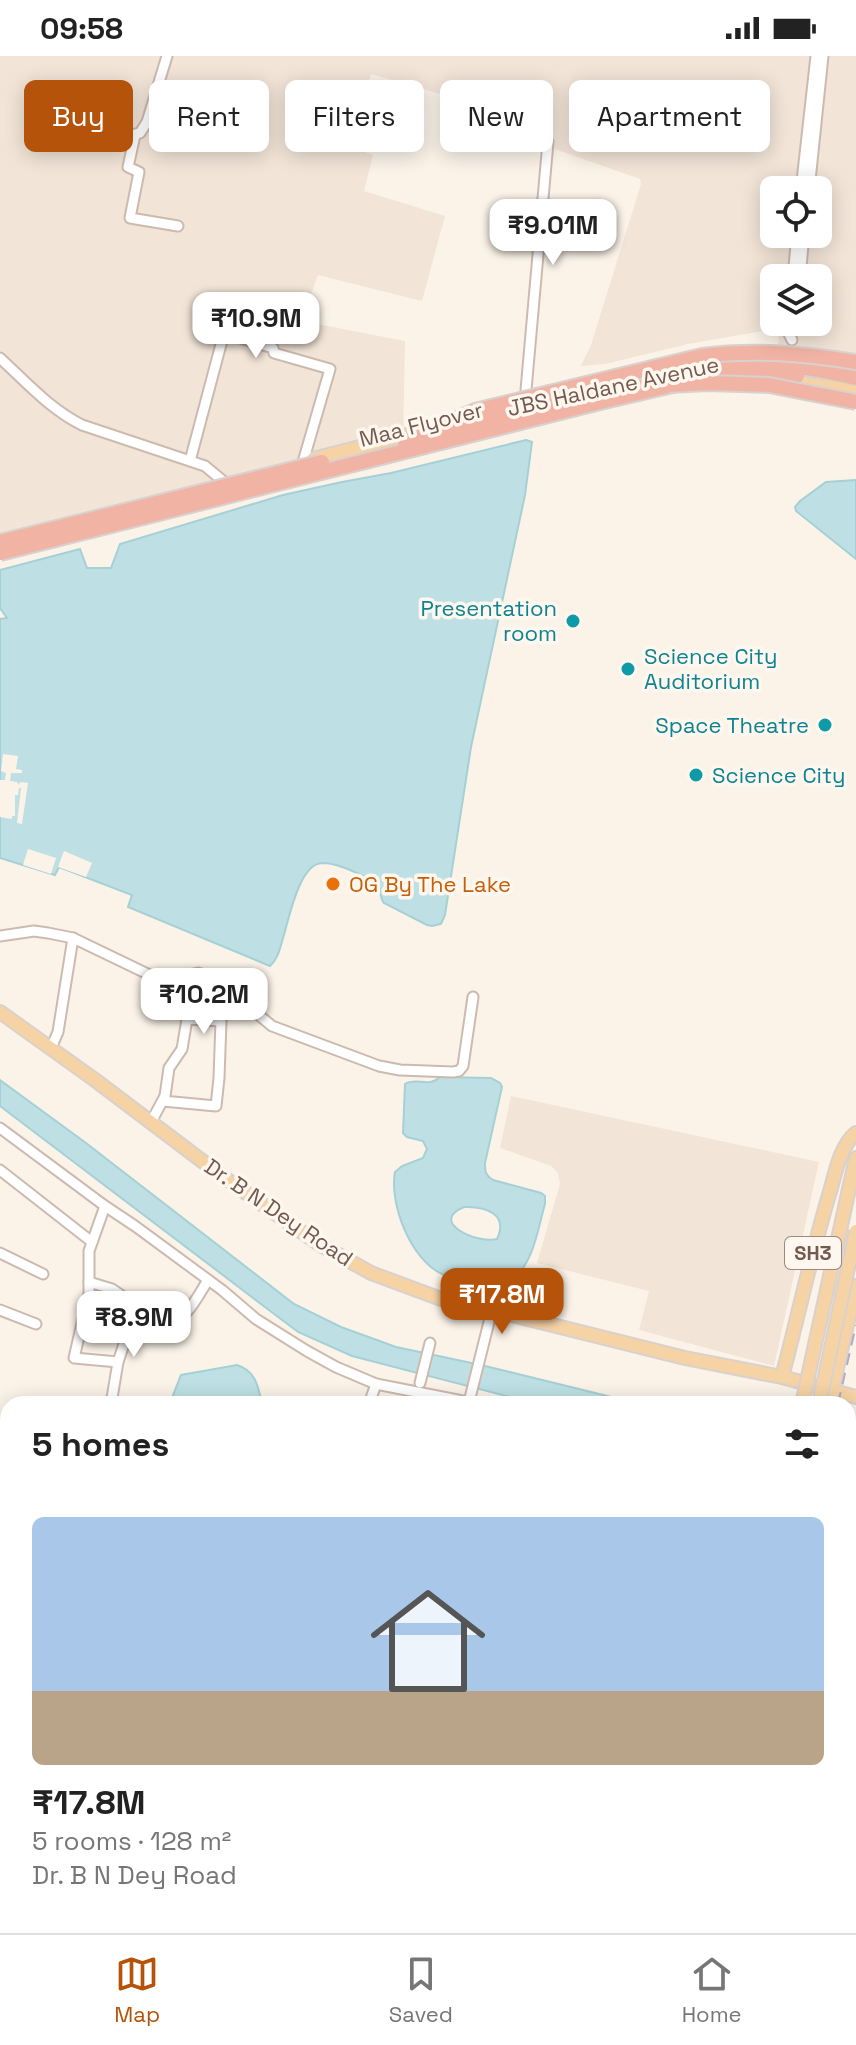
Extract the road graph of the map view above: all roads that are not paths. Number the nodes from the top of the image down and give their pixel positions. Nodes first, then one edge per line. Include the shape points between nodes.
1 (167, 56) edge
2 (816, 56) edge
3 (823, 56) edge
4 (135, 135) joint
5 (547, 152) edge
6 (803, 176) edge
7 (810, 176) edge
8 (178, 226) dead end
9 (0, 358) edge
10 (856, 362) edge
11 (856, 375) edge
12 (669, 385) junction
13 (856, 389) edge
14 (526, 390) dead end
15 (856, 402) edge
16 (405, 442) junction
17 (190, 461) junction
18 (303, 462) junction
19 (223, 481) junction
20 (227, 498) junction
21 (0, 541) edge
22 (0, 555) edge
23 (0, 936) edge
24 (73, 938) junction
25 (473, 997) dead end
26 (0, 1012) edge
27 (51, 1048) junction
28 (163, 1101) junction
29 (151, 1122) junction
30 (0, 1128) edge
31 (856, 1133) edge
32 (856, 1158) edge
33 (0, 1170) edge
34 (105, 1206) junction
35 (856, 1231) edge
36 (92, 1242) junction
37 (0, 1253) edge
38 (43, 1274) dead end
39 (208, 1280) junction
40 (89, 1282) junction
41 (856, 1286) edge
42 (0, 1310) edge
43 (492, 1310) junction
44 (132, 1320) junction
45 (36, 1324) dead end
46 (430, 1343) dead end
47 (118, 1362) junction
48 (782, 1377) junction
49 (420, 1383) dead end
50 (832, 1390) junction
51 (112, 1396) edge
52 (373, 1396) edge
53 (474, 1396) edge
54 (804, 1396) edge
55 (821, 1396) edge
56 (853, 1396) edge

1 - 4 street via 147,122
2 - 6 street
3 - 7 street
4 - 8 street via 128,167 139,172 130,218
5 - 14 street
9 - 17 street via 67,417
10 - 16 highway, bridge via 778,353 702,356 475,411
11 - 16 highway, Maa Flyover, bridge via 775,364 707,368
11 - 18 main road, JBS Haldane Avenue via 793,361 733,360 546,398
12 - 13 highway, Maa Flyover, bridge via 766,373
12 - 15 highway, bridge via 769,385
12 - 22 highway, Maa Flyover, bridge
13 - 20 main road, JBS Haldane Avenue via 771,380 654,393
16 - 21 highway, Maa Flyover, bridge
17 - 18 street via 224,333 330,369
17 - 19 street
18 - 19 main road, JBS Haldane Avenue
19 - 20 street
19 - 21 main road, JBS Haldane Avenue
20 - 22 main road, JBS Haldane Avenue
23 - 24 street via 34,931
24 - 25 street via 154,977 207,975 272,1026 391,1069 459,1071
24 - 27 street
26 - 27 main road, Dr. B N Dey Road
27 - 29 main road, Dr. B N Dey Road
28 - 28 street via 187,1019 221,1021 216,1106
28 - 29 street
29 - 43 main road, Dr. B N Dey Road via 319,1244 362,1269 441,1299
30 - 34 street
31 - 48 main road, SH3 via 841,1155
32 - 54 main road, bridge
33 - 36 street
34 - 36 street
34 - 39 street
35 - 55 main road, bridge
36 - 40 street
37 - 38 street
39 - 44 street via 189,1312 177,1320
39 - 52 street via 256,1319
40 - 44 street via 131,1302
40 - 47 street via 74,1358
41 - 50 main road, SH3
42 - 45 street
43 - 48 main road, Dr. B N Dey Road
43 - 53 street
44 - 47 street
46 - 49 street
47 - 51 street
48 - 50 main road, Dr. B N Dey Road
50 - 56 main road, Dr. B N Dey Road

